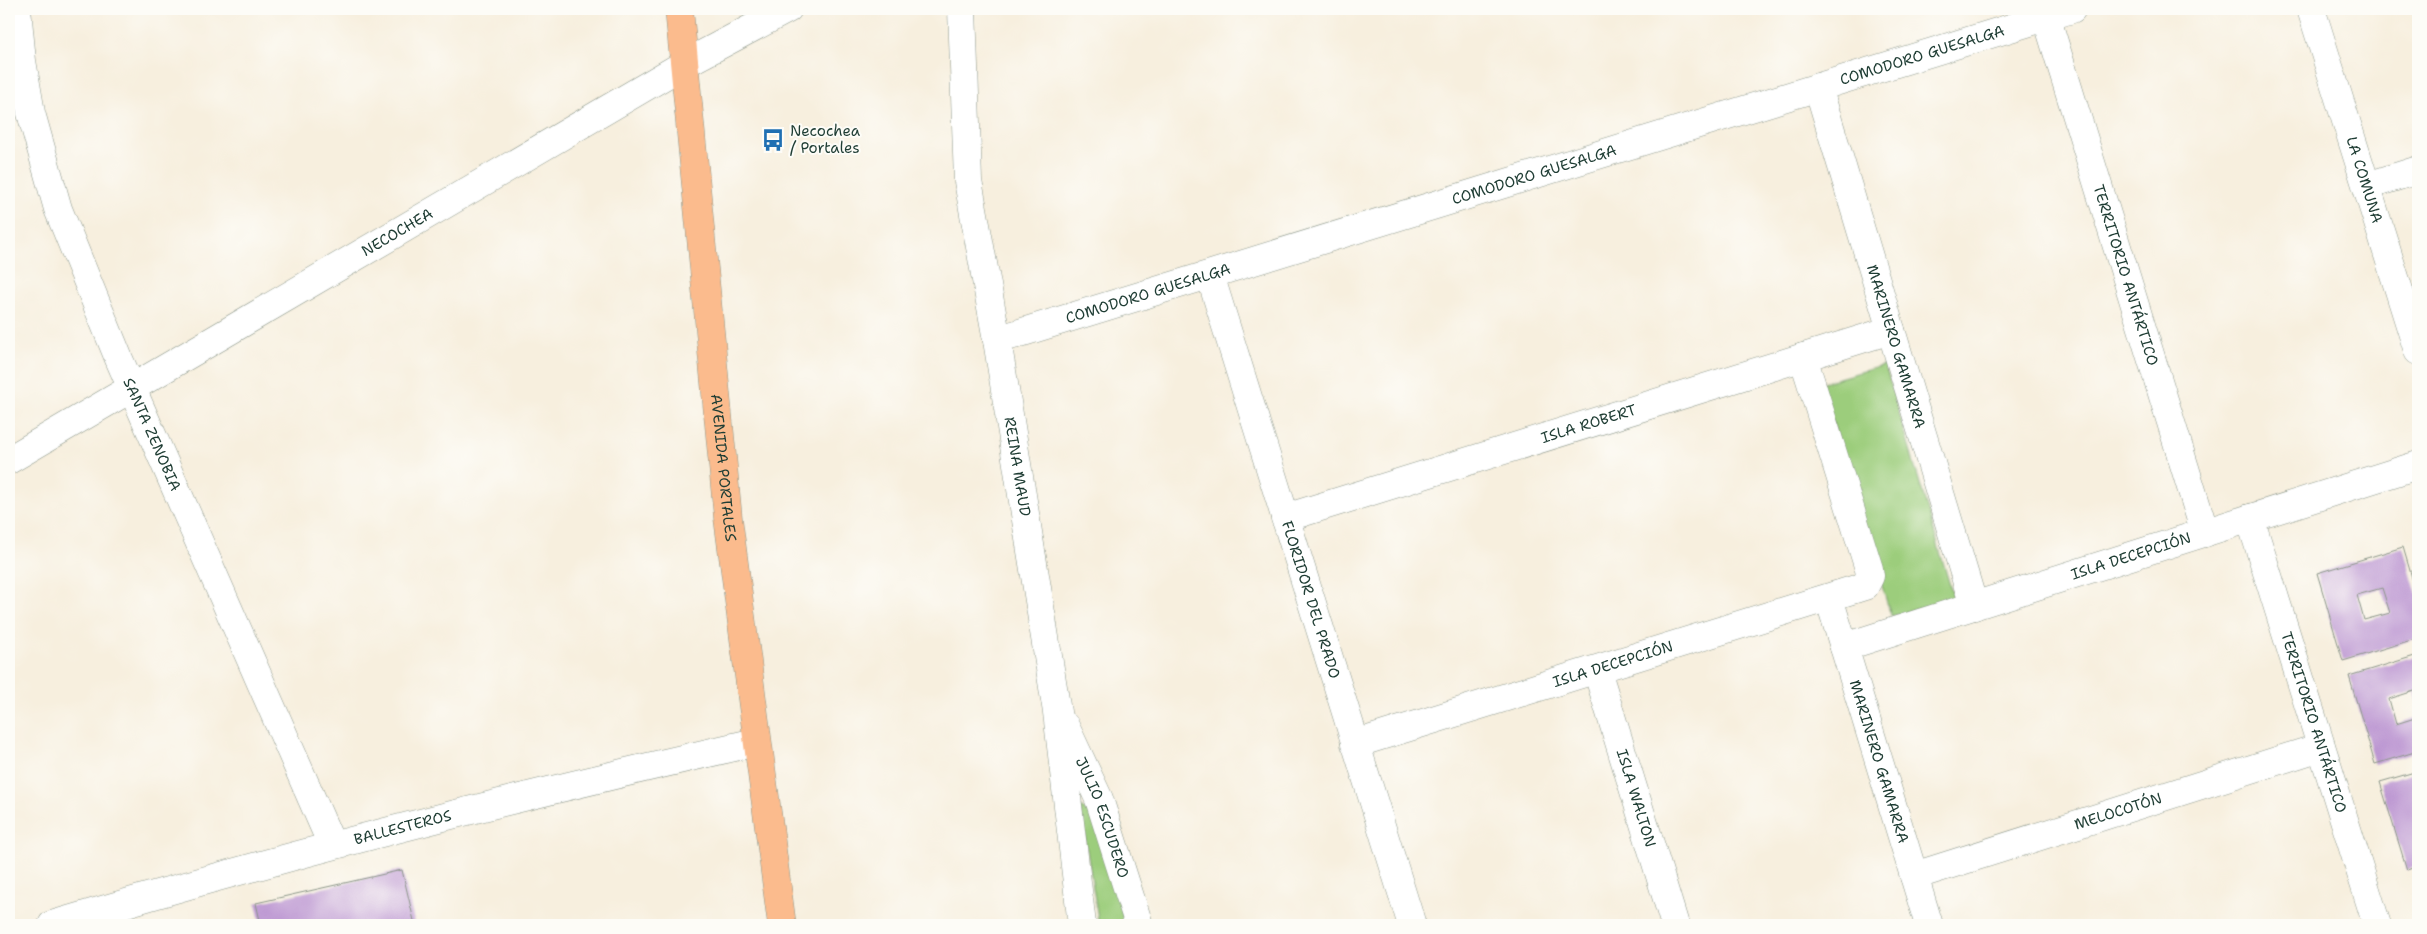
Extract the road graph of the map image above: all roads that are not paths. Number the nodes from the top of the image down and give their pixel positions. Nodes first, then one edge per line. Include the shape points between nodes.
1 (17, 9) edge
2 (679, 9) edge
3 (788, 9) edge
4 (962, 9) edge
5 (2311, 9) edge
6 (2059, 13) edge
7 (15, 63) edge
8 (686, 63) junction
9 (1818, 87) junction
10 (2418, 170) edge
11 (2366, 186) junction
12 (1210, 275) junction
13 (1891, 330) junction
14 (997, 340) junction
15 (2418, 351) edge
16 (1803, 358) junction
17 (132, 388) junction
18 (9, 460) edge
19 (2418, 466) edge
20 (1285, 518) junction
21 (2250, 518) junction
22 (2206, 533) junction
23 (1829, 598) junction
24 (1974, 606) junction
25 (1844, 647) junction
26 (1597, 670) junction
27 (1057, 712) junction
28 (756, 742) junction
29 (1355, 744) junction
30 (2322, 747) junction
31 (332, 845) junction
32 (1914, 876) junction
33 (52, 925) edge
34 (782, 925) edge
35 (1082, 925) edge
36 (1139, 925) edge
37 (1412, 925) edge
38 (1675, 925) edge
39 (1929, 925) edge
40 (2377, 925) edge

1 - 7 street, SANTA ZENOBIA
2 - 8 main road, AVENIDA PORTALES
3 - 8 street, NECOCHEA
4 - 14 street, REINA MAUD via 968,180
5 - 11 street, LA COMUNA
6 - 9 street, COMODORO GUESALGA
6 - 22 street, TERRITORIO ANTÁRTICO
7 - 17 street, SANTA ZENOBIA via 58,209
8 - 17 street, NECOCHEA
8 - 28 main road, AVENIDA PORTALES via 728,518
9 - 12 street, COMODORO GUESALGA
9 - 13 street, MARINERO GAMARRA
10 - 11 street
11 - 15 street, LA COMUNA
12 - 14 street, COMODORO GUESALGA
12 - 20 street, FLORIDOR DEL PRADO
13 - 16 street, ISLA ROBERT
13 - 24 street, MARINERO GAMARRA
14 - 27 street, REINA MAUD
16 - 20 street, ISLA ROBERT
16 - 23 street, ISLA DECEPCIÓN via 1869,569 1869,582
17 - 18 street, NECOCHEA
17 - 31 street, SANTA ZENOBIA
19 - 21 street, ISLA DECEPCIÓN
20 - 29 street, FLORIDOR DEL PRADO
21 - 22 street, ISLA DECEPCIÓN
21 - 30 street, TERRITORIO ANTÁRTICO
22 - 24 street, ISLA DECEPCIÓN
23 - 25 street, MARINERO GAMARRA
23 - 26 street, ISLA DECEPCIÓN
24 - 25 street, ISLA DECEPCIÓN
25 - 32 street, MARINERO GAMARRA
26 - 29 street, ISLA DECEPCIÓN
26 - 38 street, ISLA WALTON
27 - 35 street, REINA MAUD
27 - 36 street, JULIO ESCUDERO via 1099,799
28 - 31 street, BALLESTEROS via 543,791
28 - 34 main road, AVENIDA PORTALES
29 - 37 street, FLORIDOR DEL PRADO
30 - 32 street, MELOCOTÓN
30 - 40 street, TERRITORIO ANTÁRTICO
31 - 33 street, BALLESTEROS
32 - 39 street, MARINERO GAMARRA

